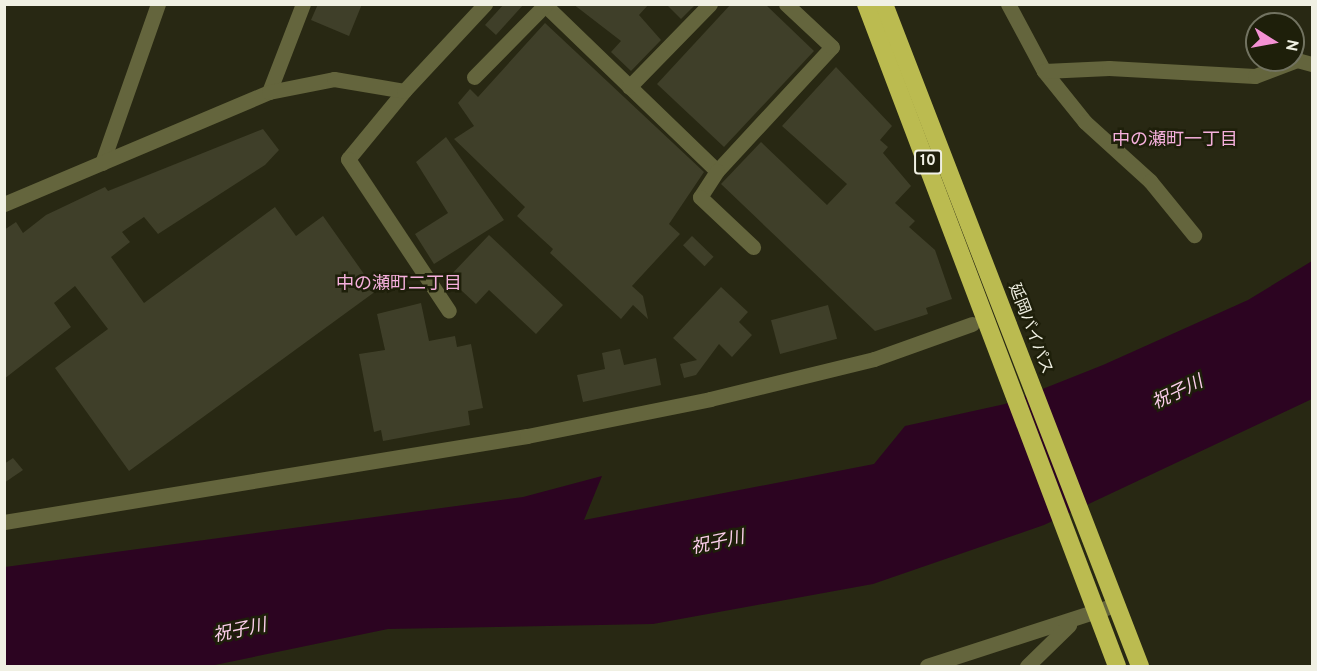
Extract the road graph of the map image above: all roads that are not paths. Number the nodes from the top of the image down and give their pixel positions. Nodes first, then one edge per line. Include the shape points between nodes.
1 (158, 4) edge
2 (303, 4) edge
3 (485, 4) edge
4 (710, 4) edge
5 (786, 4) edge
6 (866, 4) edge
7 (884, 4) edge
8 (1008, 4) edge
9 (545, 5) edge
10 (1312, 64) edge
11 (1044, 71) junction
12 (474, 77) dead end
13 (629, 87) junction
14 (404, 91) junction
15 (269, 93) junction
16 (102, 163) junction
17 (717, 171) junction
18 (4, 204) edge
19 (1194, 235) dead end
20 (753, 247) dead end
21 (448, 311) dead end
22 (989, 320) junction
23 (4, 522) edge
24 (1107, 608) junction
25 (1076, 619) junction
26 (927, 666) edge
27 (1027, 666) edge
28 (1117, 666) edge
29 (1140, 666) edge

1 - 16 street
2 - 15 street
3 - 14 street
4 - 13 street
5 - 17 street via 832,47
6 - 22 highway, 延岡バイパス / 10
7 - 22 highway, 延岡バイパス / 10
8 - 11 street
9 - 12 street
9 - 13 street
10 - 11 street via 1297,60 1255,76 1109,68
11 - 19 street
13 - 17 street
14 - 15 street via 334,79
14 - 21 street via 348,159
15 - 16 street
16 - 18 street
17 - 20 street via 699,197
22 - 23 street via 874,359 710,399 516,437
22 - 24 highway, 延岡バイパス / 10
24 - 25 street
24 - 28 highway, 延岡バイパス / 10
24 - 29 highway, 延岡バイパス / 10
25 - 26 street
25 - 27 street

